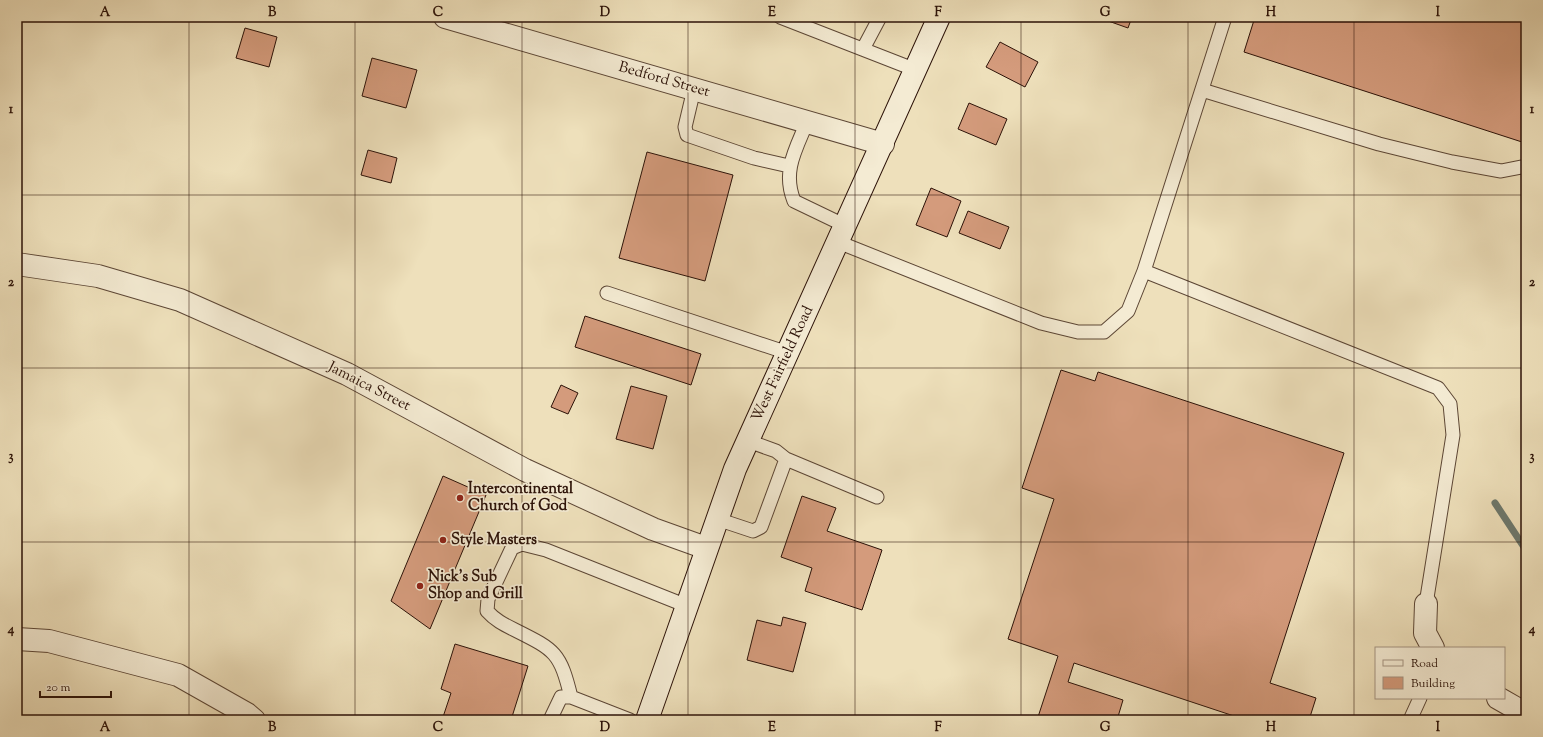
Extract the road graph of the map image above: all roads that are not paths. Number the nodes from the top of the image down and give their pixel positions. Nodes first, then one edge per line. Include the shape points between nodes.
1 (445, 17) edge
2 (780, 17) edge
3 (880, 17) edge
4 (939, 17) edge
5 (1225, 17) edge
6 (863, 49) junction
7 (916, 70) junction
8 (694, 89) junction
9 (1202, 90) junction
10 (807, 122) junction
11 (883, 144) junction
12 (789, 166) junction
13 (1526, 166) edge
14 (842, 234) junction
15 (17, 264) edge
16 (1144, 271) junction
17 (607, 294) dead end
18 (788, 353) junction
19 (748, 441) junction
20 (786, 459) junction
21 (877, 496) dead end
22 (717, 519) junction
23 (706, 548) junction
24 (1426, 604) joint
25 (687, 606) junction
26 (17, 639) edge
27 (1432, 647) edge
28 (571, 697) junction
29 (1420, 699) edge
30 (1500, 699) edge
31 (1526, 714) edge
32 (254, 720) edge
33 (550, 720) edge
34 (630, 720) edge
35 (647, 720) edge
36 (1410, 720) edge

1 - 8 street, Bedford Street
2 - 6 lane
3 - 6 lane
4 - 7 street, West Fairfield Road
5 - 9 lane
6 - 7 lane
7 - 11 street, West Fairfield Road
8 - 10 street, Bedford Street
8 - 12 lane via 685,127 687,135 754,158
9 - 13 lane via 1379,144 1452,162 1501,171
9 - 16 lane
10 - 11 street, Bedford Street
10 - 12 lane
11 - 14 street, West Fairfield Road
12 - 14 lane via 789,190 794,201
14 - 16 lane via 1041,323 1078,332 1104,332 1128,311
14 - 18 street, West Fairfield Road
15 - 23 street, Jamaica Street via 98,276 180,300 347,374 525,470 653,529
16 - 24 lane via 1438,388 1450,404 1453,436
17 - 18 lane
18 - 19 street, West Fairfield Road
19 - 20 lane via 776,451
19 - 22 street, West Fairfield Road
20 - 21 lane
20 - 22 lane via 761,527 753,531
22 - 23 street, West Fairfield Road
23 - 25 street, West Fairfield Road
24 - 27 street via 1425,633
25 - 28 lane via 546,550 522,544 512,548 488,599 487,610 496,620 546,645 555,654 566,677
25 - 35 street, West Fairfield Road
26 - 32 street via 49,641 178,675
28 - 33 lane via 561,697
28 - 34 lane
29 - 36 lane
30 - 31 street

